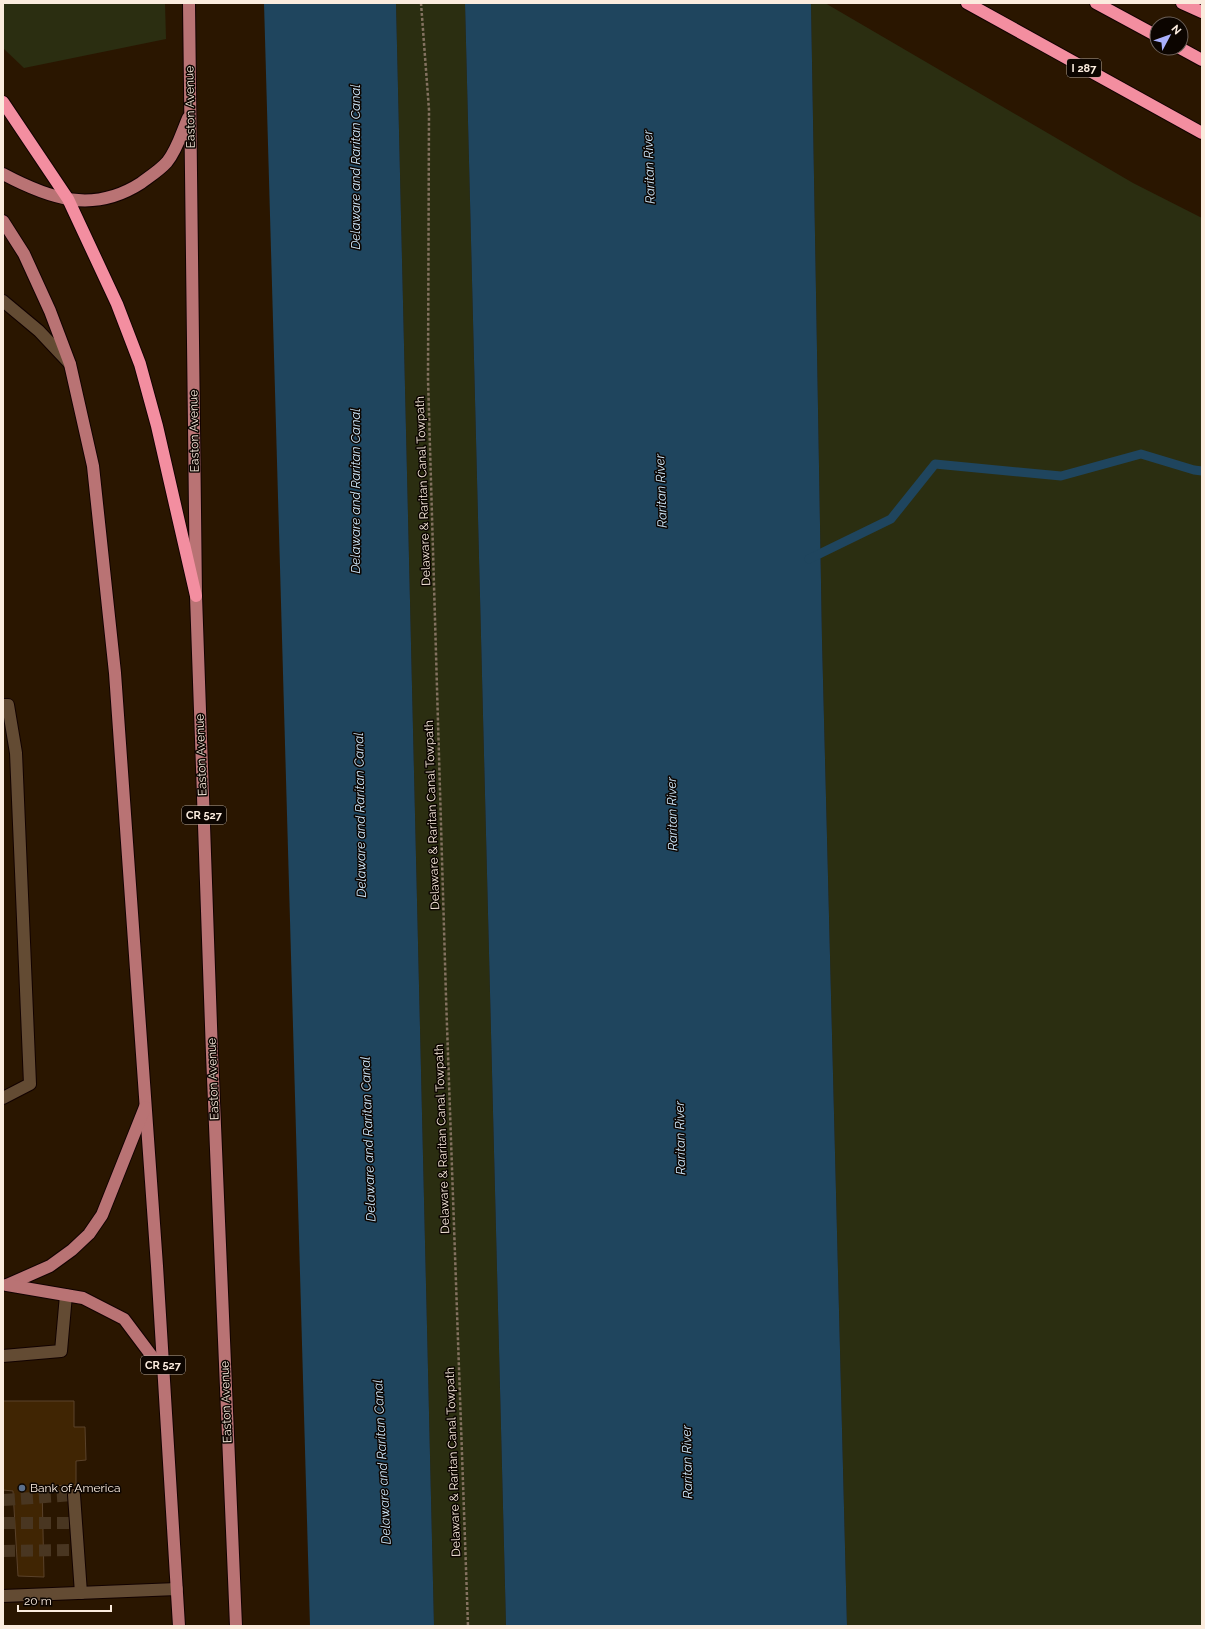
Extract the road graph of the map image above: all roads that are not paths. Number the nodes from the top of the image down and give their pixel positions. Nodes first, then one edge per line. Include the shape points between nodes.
1 (189, 3) edge
2 (967, 3) edge
3 (1096, 3) edge
4 (1182, 3) edge
5 (1202, 12) edge
6 (1149, 32) edge
7 (1189, 53) edge
8 (1202, 60) edge
9 (3, 102) edge
10 (190, 113) junction
11 (1202, 133) edge
12 (3, 174) edge
13 (68, 199) junction
14 (3, 221) edge
15 (3, 301) edge
16 (70, 364) junction
17 (196, 596) junction
18 (3, 705) edge
19 (3, 1098) edge
20 (146, 1104) junction
21 (5, 1285) edge
22 (66, 1295) junction
23 (3, 1356) edge
24 (163, 1371) junction
25 (74, 1495) dead end
26 (177, 1588) junction
27 (81, 1593) junction
28 (3, 1596) edge
29 (179, 1626) edge
30 (236, 1626) edge

1 - 10 main road, Easton Avenue / CR 527
2 - 11 highway, I 287
3 - 6 highway
4 - 5 highway
7 - 8 highway
9 - 13 highway
10 - 13 main road via 167,162 150,176 111,198 90,201
10 - 17 main road, Easton Avenue / CR 527
12 - 13 main road via 23,185
13 - 17 highway via 118,304 140,364
14 - 16 main road, CR 527 via 24,254
15 - 16 lane via 40,331
16 - 20 main road, CR 527 via 93,466 115,673
17 - 30 main road, Easton Avenue / CR 527 via 212,1062
18 - 19 lane via 8,705 16,753 30,1084
20 - 21 main road via 102,1215 89,1234 50,1266
20 - 24 main road, CR 527
21 - 22 main road
22 - 23 lane via 61,1351
22 - 24 main road via 83,1298 124,1319
24 - 26 main road, CR 527
25 - 27 lane
26 - 27 lane
26 - 29 main road, CR 527
27 - 28 lane

